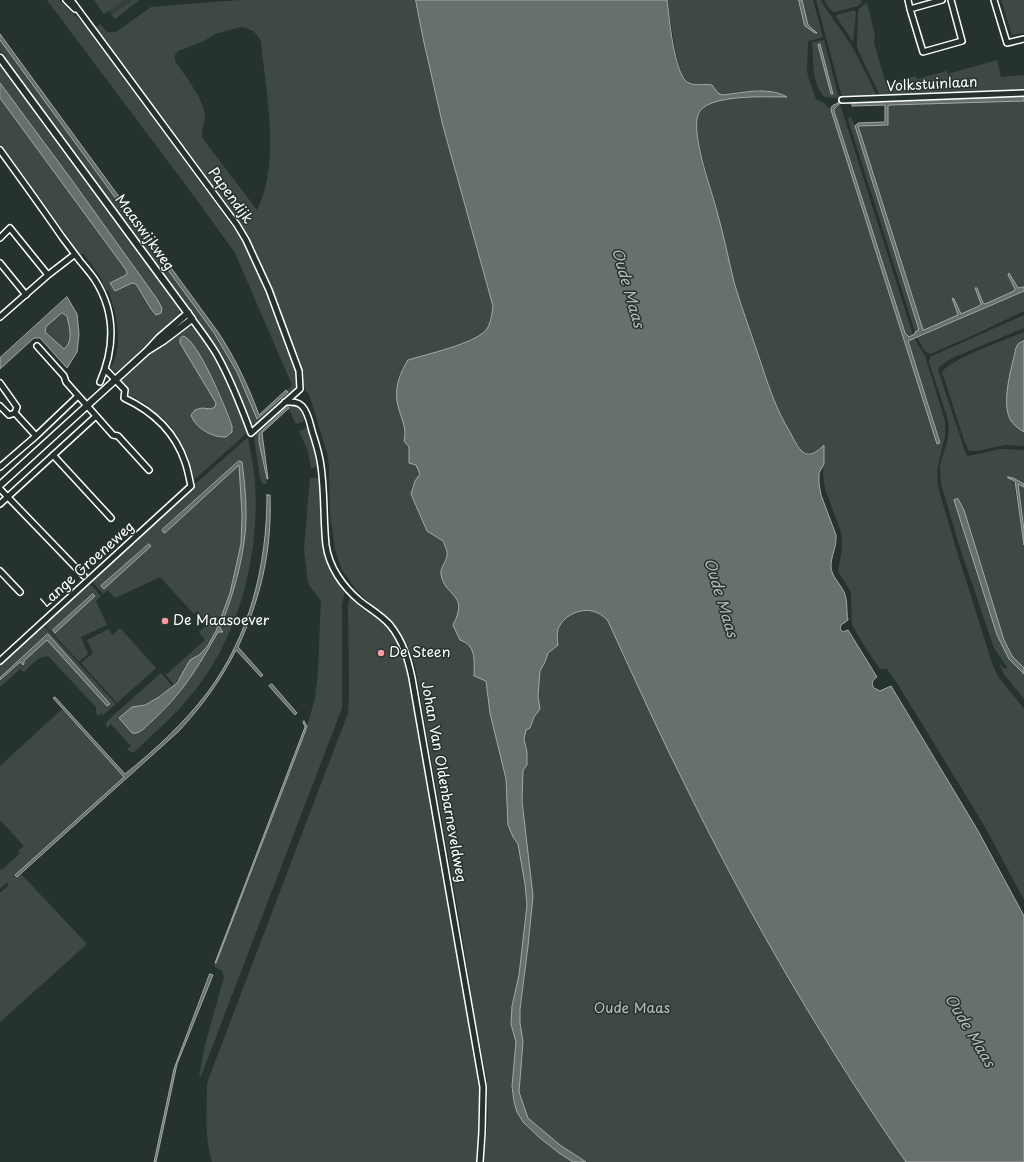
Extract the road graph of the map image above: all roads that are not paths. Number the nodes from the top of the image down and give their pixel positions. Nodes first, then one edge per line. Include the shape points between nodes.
1 (66, 0) edge
2 (71, 0) edge
3 (908, 0) edge
4 (942, 0) edge
5 (951, 0) edge
6 (994, 0) edge
7 (910, 9) junction
8 (87, 21) junction
9 (1024, 39) edge
10 (0, 58) edge
11 (1024, 93) edge
12 (842, 100) dead end
13 (0, 150) edge
14 (0, 238) edge
15 (74, 254) junction
16 (0, 263) edge
17 (48, 275) junction
18 (26, 295) junction
19 (188, 313) junction
20 (0, 317) edge
21 (192, 319) junction
22 (37, 346) dead end
23 (147, 351) junction
24 (105, 369) junction
25 (116, 380) junction
26 (100, 382) dead end
27 (0, 383) edge
28 (78, 396) junction
29 (285, 402) junction
30 (0, 406) edge
31 (87, 406) junction
32 (15, 413) junction
33 (96, 416) junction
34 (36, 436) junction
35 (53, 455) junction
36 (0, 467) edge
37 (149, 470) dead end
38 (0, 485) edge
39 (0, 489) edge
40 (8, 497) junction
41 (0, 504) edge
42 (111, 518) dead end
43 (0, 571) edge
44 (84, 576) dead end
45 (20, 592) dead end
46 (0, 660) edge
47 (480, 1162) edge

1 - 8 street, Papendijk
2 - 8 street, Papendijk
3 - 7 street
4 - 7 street
5 - 7 street via 962,41 923,52
6 - 9 street via 1007,43
8 - 29 street, Papendijk via 246,240 269,290 299,371 300,389
10 - 19 street, Maaswijkweg
11 - 12 street, Volkstuinlaan
13 - 15 street
14 - 17 street via 10,228
15 - 17 street
15 - 24 street via 95,280 104,297 109,315 111,350
16 - 18 street
17 - 18 street
18 - 20 street
19 - 21 street, Maaswijkweg
19 - 23 street
21 - 23 street
21 - 29 street, Maaswijkweg via 228,376 251,433
22 - 28 street
23 - 25 street
24 - 25 street
24 - 26 street
25 - 31 street
25 - 46 street, Lange Groeneweg via 125,390 124,398 148,412 165,427 185,462 191,486
27 - 32 street via 17,407
28 - 31 street
28 - 34 street
29 - 47 street, Johan Van Oldenbarneveldweg via 302,405 311,426 320,461 326,546 336,573 360,602 377,612 390,626 407,655 483,1087
30 - 32 street via 9,415
31 - 33 street
31 - 38 street
32 - 34 street
33 - 35 street
33 - 37 street
34 - 36 street
35 - 40 street
35 - 42 street
39 - 40 street
40 - 41 street
40 - 44 street
43 - 45 street

